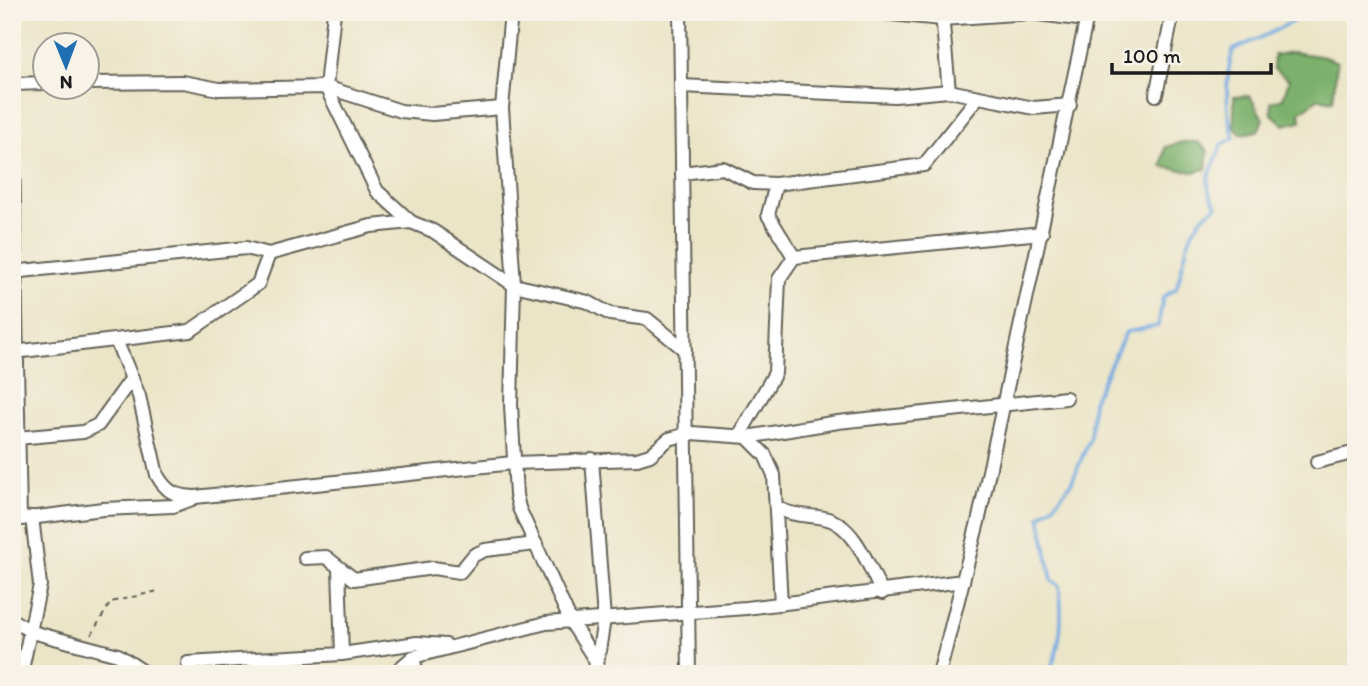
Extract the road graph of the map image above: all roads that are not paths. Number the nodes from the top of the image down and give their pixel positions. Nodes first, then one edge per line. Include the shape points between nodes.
1 (334, 12) edge
2 (511, 12) edge
3 (680, 12) edge
4 (872, 12) edge
5 (1173, 12) edge
6 (942, 16) edge
7 (1087, 16) edge
8 (32, 83) edge
9 (102, 83) edge
10 (12, 84) edge
11 (681, 86) junction
12 (326, 87) junction
13 (948, 91) junction
14 (1156, 96) dead end
15 (978, 97) junction
16 (12, 103) edge
17 (1069, 106) junction
18 (502, 108) junction
19 (682, 173) junction
20 (776, 184) junction
21 (411, 222) junction
22 (1042, 233) junction
23 (269, 254) junction
24 (794, 257) junction
25 (13, 272) edge
26 (514, 285) junction
27 (116, 340) junction
28 (685, 349) junction
29 (15, 352) junction
30 (132, 378) junction
31 (1066, 398) dead end
32 (1004, 405) junction
33 (686, 434) junction
34 (743, 437) junction
35 (17, 438) junction
36 (1356, 452) edge
37 (592, 459) junction
38 (1317, 462) dead end
39 (513, 463) junction
40 (195, 497) junction
41 (777, 507) junction
42 (21, 519) edge
43 (536, 544) junction
44 (305, 558) dead end
45 (339, 568) junction
46 (963, 582) junction
47 (882, 593) junction
48 (781, 604) junction
49 (688, 613) junction
50 (604, 619) junction
51 (12, 620) edge
52 (571, 622) junction
53 (32, 632) junction
54 (457, 646) junction
55 (342, 654) junction
56 (413, 657) junction
57 (596, 672) edge
58 (21, 674) edge
59 (148, 674) edge
60 (191, 674) edge
61 (393, 674) edge
62 (417, 674) edge
63 (689, 674) edge
64 (939, 674) edge

1 - 12 street
2 - 18 street
3 - 11 street
4 - 6 street
5 - 14 street
6 - 7 street
6 - 13 street
7 - 17 street
8 - 10 street
9 - 12 street via 183,82 219,89
11 - 13 street via 895,96
11 - 19 street
12 - 18 street via 401,111 432,114
12 - 21 street via 377,191
13 - 15 street
15 - 17 street via 1034,108
15 - 20 street via 924,166
16 - 25 street
17 - 22 street
18 - 26 street
19 - 20 street via 723,168 753,183
19 - 28 street
20 - 24 street via 768,215
21 - 23 street via 371,226
21 - 26 street via 433,231
22 - 24 street
22 - 32 street
23 - 25 street via 246,247
23 - 27 street via 258,284 200,326
24 - 34 street via 779,279 775,373
25 - 29 street
26 - 28 street via 588,302 610,314 647,319
26 - 39 street
27 - 29 street
27 - 30 street
28 - 33 street
29 - 35 street
30 - 35 street via 98,425 83,432
30 - 40 street via 163,487 177,496
31 - 32 street
32 - 34 street
32 - 46 street
33 - 34 street
33 - 37 street via 669,439 650,455
33 - 49 street
34 - 41 street via 765,455
35 - 42 street
36 - 38 street
37 - 39 street
37 - 50 street
39 - 40 street
39 - 43 street via 519,508
40 - 42 street via 173,506
41 - 47 street via 828,519 845,528
41 - 48 street
42 - 53 street via 40,585
43 - 45 street via 485,550 474,555 460,572 433,568 354,579
43 - 52 street
44 - 45 street via 326,557
45 - 55 street
46 - 47 street
46 - 64 street
47 - 48 street via 865,591
48 - 49 street
49 - 50 street
49 - 63 street
50 - 52 street
50 - 57 street
51 - 53 street
52 - 54 street via 546,623
52 - 57 street via 589,649
53 - 58 street
53 - 59 street via 118,655
54 - 55 street via 417,643
54 - 56 street
55 - 60 street via 188,663
56 - 61 street
56 - 62 street

